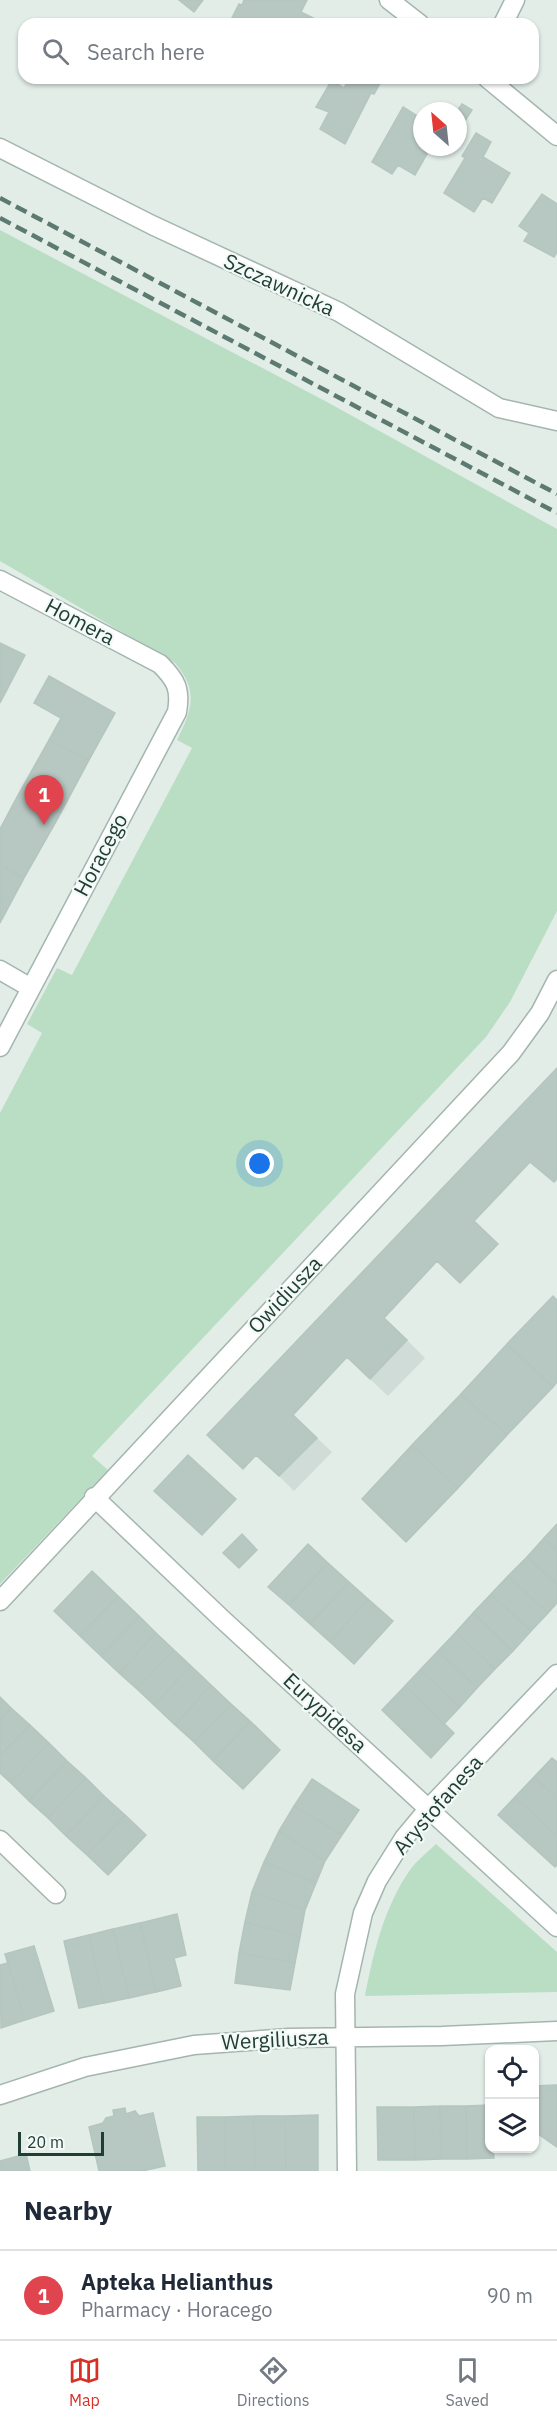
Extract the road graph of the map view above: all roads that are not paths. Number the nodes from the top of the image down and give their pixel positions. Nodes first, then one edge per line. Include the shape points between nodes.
1 (389, 0) edge
2 (515, 0) edge
3 (412, 18) edge
4 (506, 18) edge
5 (494, 84) edge
6 (557, 136) edge
7 (0, 148) edge
8 (557, 421) edge
9 (0, 580) edge
10 (160, 664) joint
11 (0, 970) edge
12 (557, 980) edge
13 (32, 988) junction
14 (0, 1047) edge
15 (94, 1497) junction
16 (0, 1601) edge
17 (557, 1674) edge
18 (429, 1808) junction
19 (0, 1840) edge
20 (56, 1894) dead end
21 (557, 1927) edge
22 (557, 2031) edge
23 (345, 2037) junction
24 (0, 2095) edge
25 (347, 2171) edge

1 - 3 street
2 - 4 street
5 - 6 street
7 - 8 street, Szczawnicka via 152,225 339,312 500,408
9 - 10 street, Homera
10 - 13 street, Horacego via 176,680 180,696 177,712
11 - 13 street
12 - 15 street, Owidiusza via 540,1013 511,1053
13 - 14 street, Horacego
15 - 16 street, Owidiusza
15 - 18 street, Eurypidesa
17 - 18 street, Arystofanesa
18 - 21 street, Eurypidesa
18 - 23 street, Arystofanesa via 404,1838 377,1881 363,1913 345,1994
19 - 20 street
22 - 23 street, Wergiliusza
23 - 24 street, Wergiliusza via 246,2040 162,2050 85,2067
23 - 25 street, Arystofanesa

